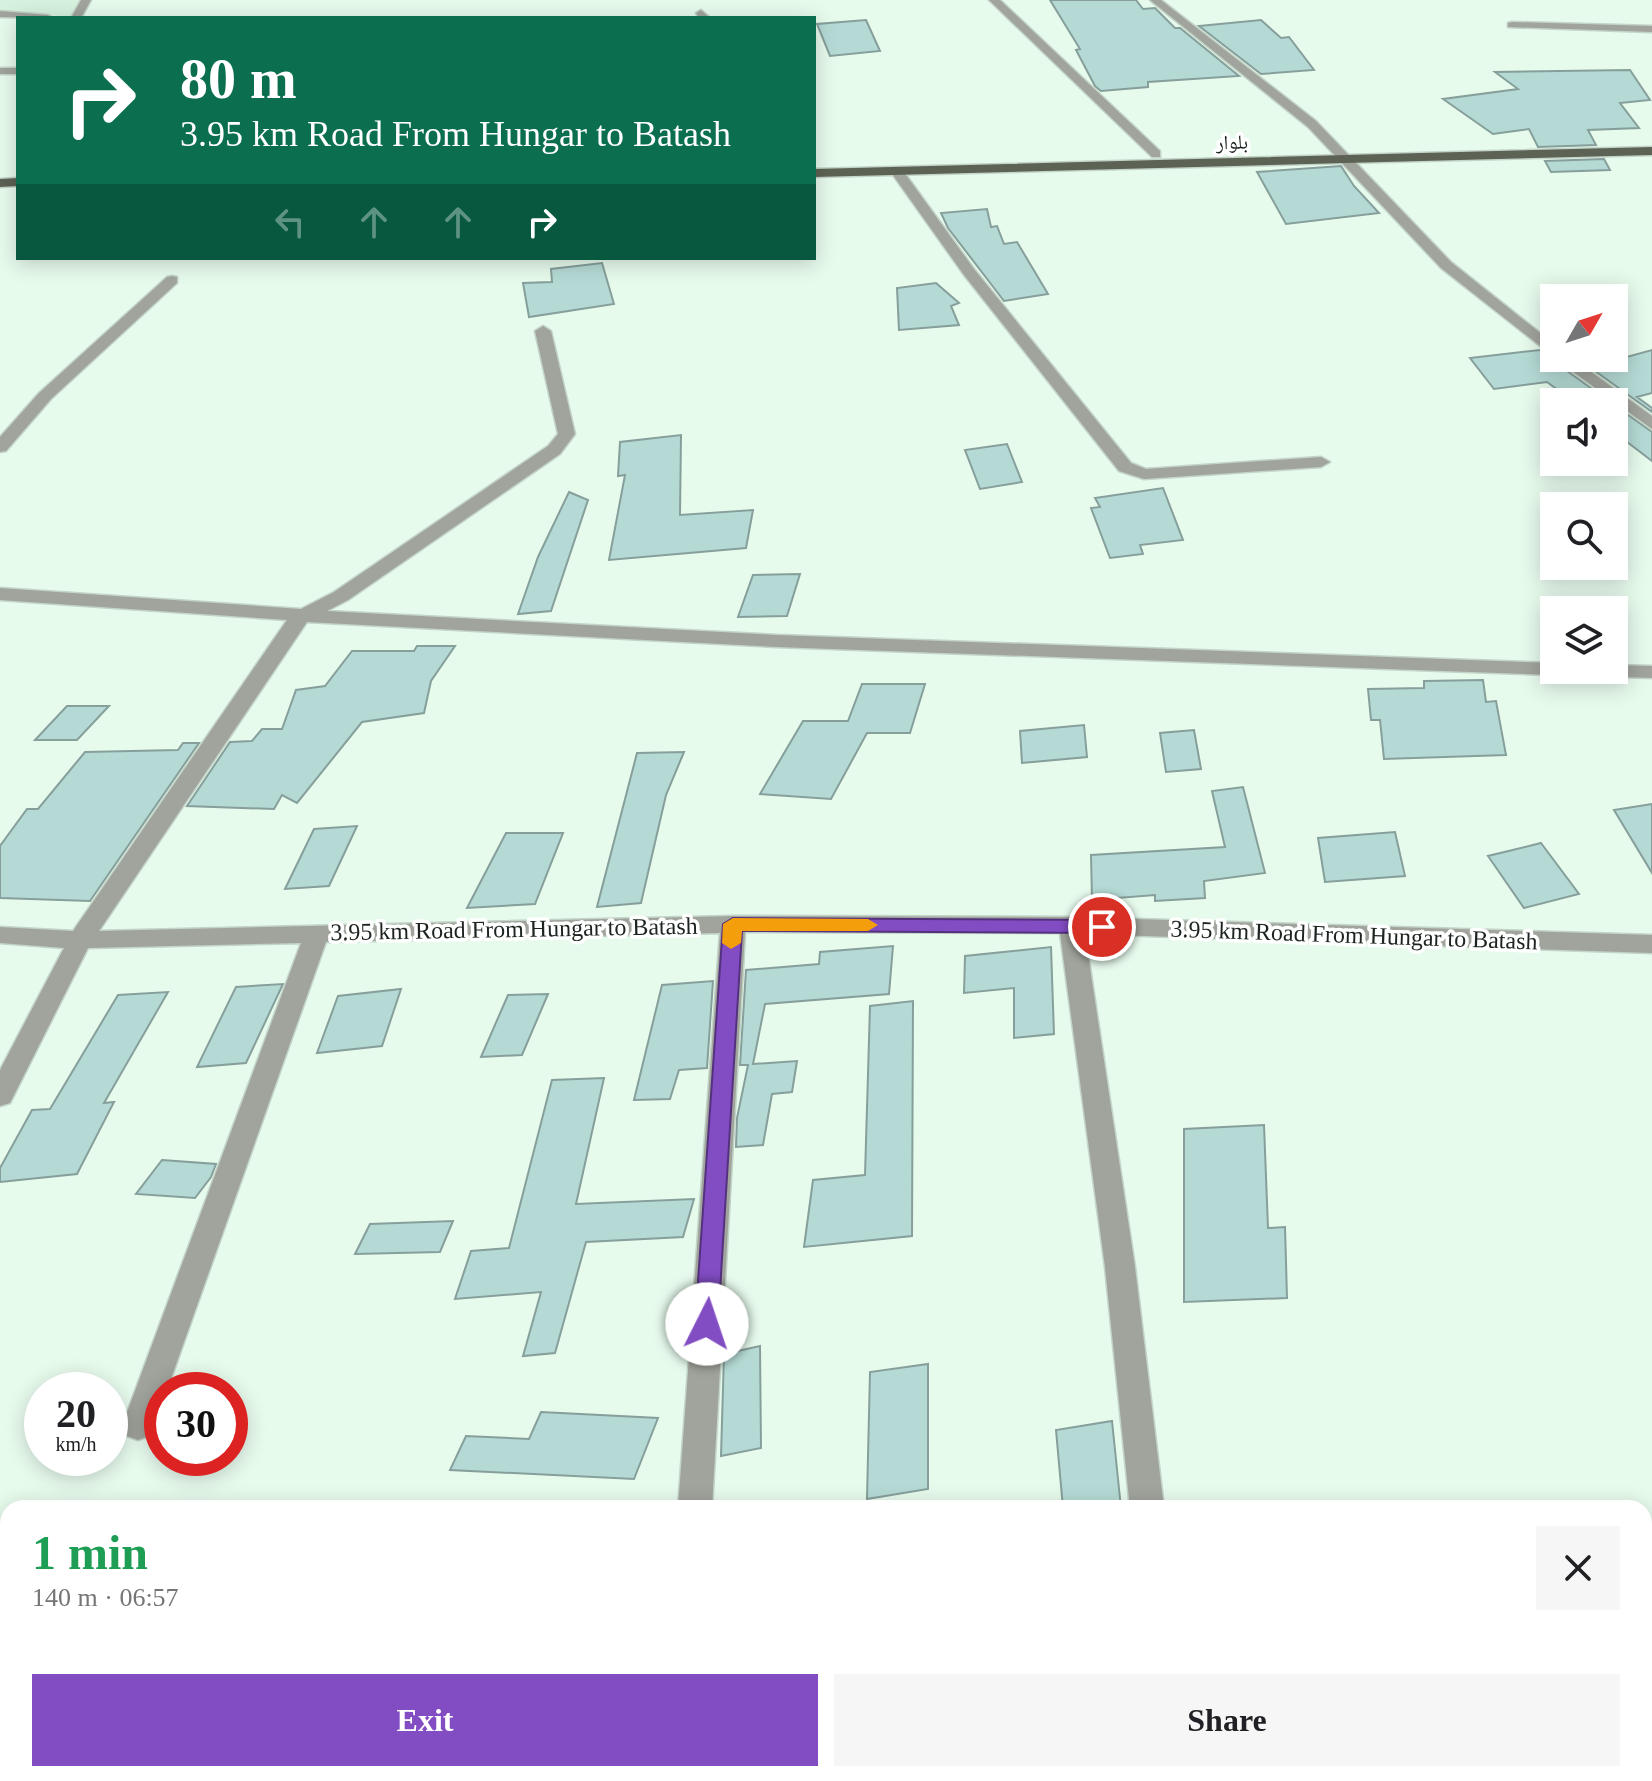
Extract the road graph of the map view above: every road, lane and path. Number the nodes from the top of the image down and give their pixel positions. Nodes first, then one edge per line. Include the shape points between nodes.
1 (994, 0) edge
2 (1155, 0) edge
3 (0, 14) edge
4 (24, 16) edge
5 (1512, 25) dead end
6 (1652, 29) edge
7 (1652, 140) edge
8 (1652, 151) edge
9 (1156, 154) junction
10 (1342, 154) junction
11 (816, 162) edge
12 (896, 171) junction
13 (816, 173) edge
14 (172, 280) dead end
15 (543, 331) dead end
16 (1540, 341) edge
17 (1581, 372) edge
18 (1652, 424) edge
19 (0, 447) edge
20 (1321, 462) dead end
21 (0, 594) edge
22 (299, 618) junction
23 (1540, 669) edge
24 (1628, 671) edge
25 (1652, 672) edge
26 (733, 924) junction
27 (1071, 925) junction
28 (317, 933) junction
29 (0, 935) edge
30 (80, 940) junction
31 (1652, 944) edge
32 (0, 1096) edge
33 (138, 1426) dead end
34 (696, 1500) edge
35 (1146, 1500) edge

1 - 9 street
2 - 10 street via 1312,124
3 - 4 street
5 - 6 street
7 - 10 main road, بلوار
8 - 10 main road, بلوار
9 - 10 main road, بلوار
9 - 11 main road, بلوار
10 - 12 main road, بلوار
10 - 16 street via 1446,265
12 - 13 main road, بلوار
12 - 20 street via 969,272 1125,467 1144,474
14 - 19 street via 45,396
15 - 22 street via 567,434 554,450 341,596
17 - 18 street
21 - 22 street
22 - 23 street via 1181,658
22 - 30 street
24 - 25 street
26 - 27 street, 3.95 km Road From Hungar to Batash
26 - 28 street, 3.95 km Road From Hungar to Batash
26 - 34 street
27 - 31 street, 3.95 km Road From Hungar to Batash
27 - 35 street via 1120,1267
28 - 30 street, 3.95 km Road From Hungar to Batash
28 - 33 street
29 - 30 street, 3.95 km Road From Hungar to Batash
30 - 32 street

